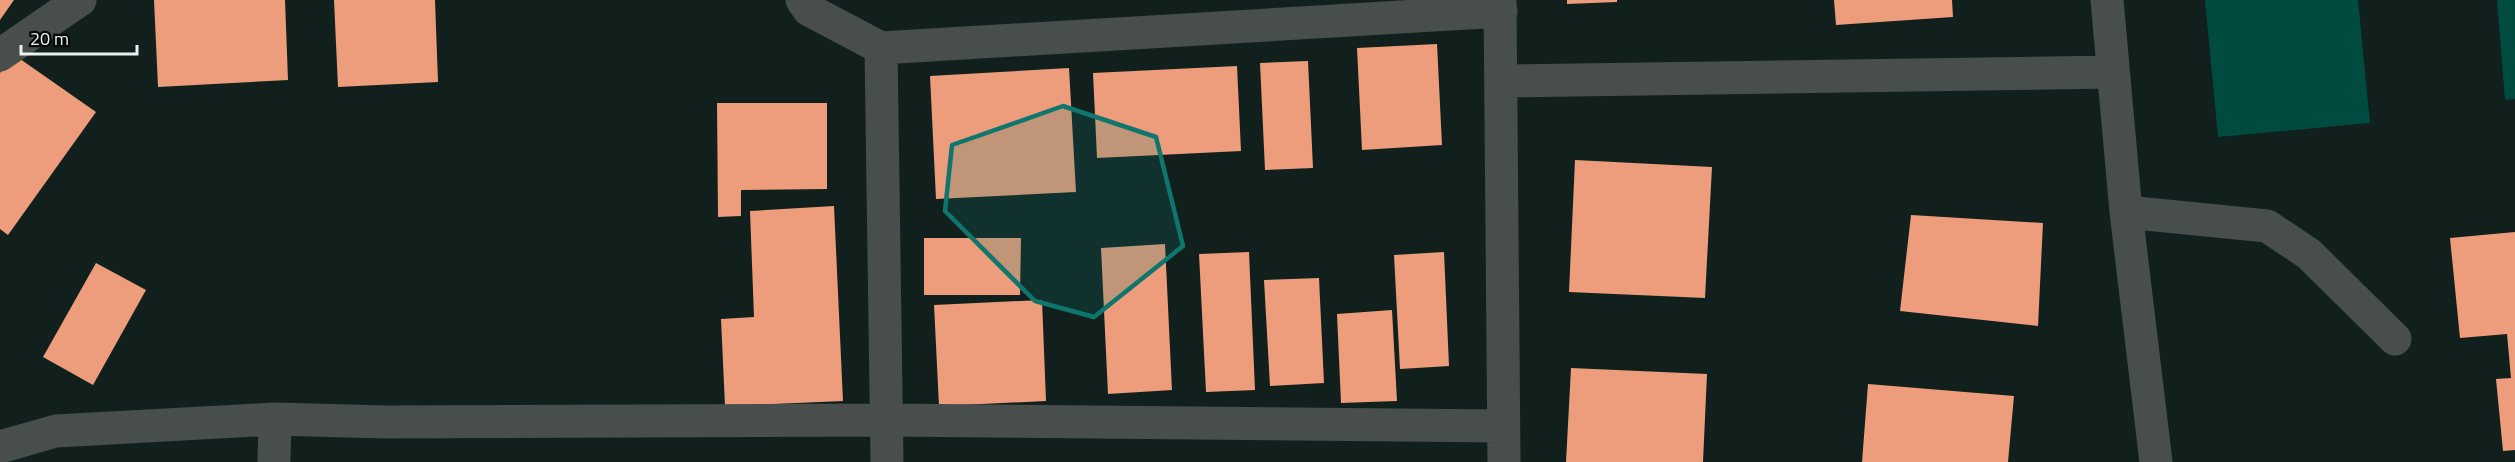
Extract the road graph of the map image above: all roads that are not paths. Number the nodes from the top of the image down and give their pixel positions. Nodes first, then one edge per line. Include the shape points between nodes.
1 (80, 0) edge
2 (802, 0) edge
3 (2107, 0) edge
4 (1500, 6) edge
5 (881, 48) junction
6 (0, 55) edge
7 (2112, 72) junction
8 (1501, 81) junction
9 (2126, 212) junction
10 (2395, 339) dead end
11 (275, 419) junction
12 (887, 420) junction
13 (1503, 426) junction
14 (0, 447) edge
15 (274, 462) edge
16 (887, 462) edge
17 (1504, 462) edge
18 (2157, 462) edge

1 - 6 street
2 - 5 street via 809,10
3 - 7 street
4 - 5 street
4 - 8 street
5 - 12 street
7 - 8 street
7 - 9 street
8 - 13 street
9 - 10 street via 2267,226 2309,254
9 - 18 street
11 - 12 street
11 - 14 street via 56,431
11 - 15 street
12 - 13 street
12 - 16 street
13 - 17 street

